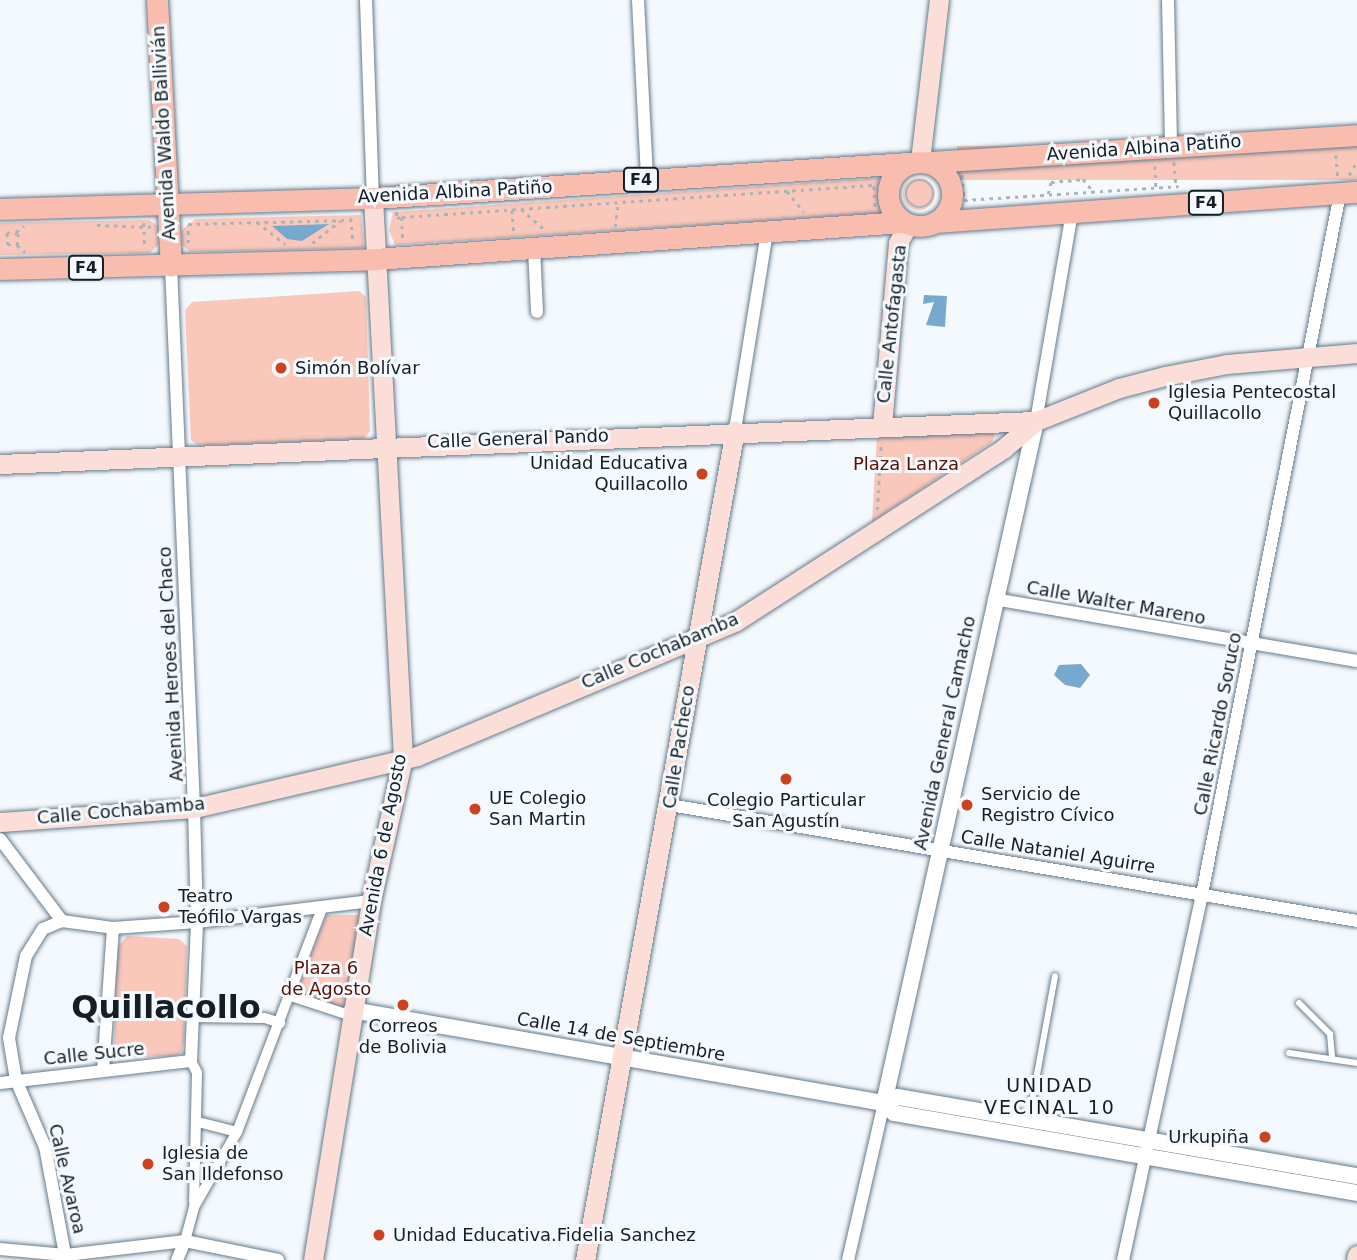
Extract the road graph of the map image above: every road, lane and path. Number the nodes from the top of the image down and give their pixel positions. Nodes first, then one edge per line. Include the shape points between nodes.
1 (157, 0) edge
2 (366, 0) edge
3 (638, 0) edge
4 (939, 0) edge
5 (1168, 0) edge
6 (1357, 135) edge
7 (1336, 148) dead end
8 (1167, 155) junction
9 (1357, 161) edge
10 (920, 162) junction
11 (962, 172) dead end
12 (1357, 175) edge
13 (1325, 177) dead end
14 (873, 179) dead end
15 (647, 180) junction
16 (1345, 184) edge
17 (873, 185) junction
18 (1190, 185) dead end
19 (1176, 186) junction
20 (1156, 187) junction
21 (788, 191) junction
22 (1093, 191) junction
23 (1177, 191) dead end
24 (1157, 193) dead end
25 (1048, 194) junction
26 (618, 197) dead end
27 (373, 198) junction
28 (964, 200) junction
29 (618, 202) junction
30 (167, 204) junction
31 (964, 205) dead end
32 (0, 209) edge
33 (521, 209) junction
34 (512, 210) junction
35 (804, 212) dead end
36 (875, 213) dead end
37 (1072, 213) junction
38 (909, 218) junction
39 (341, 220) junction
40 (144, 222) junction
41 (257, 222) junction
42 (934, 222) junction
43 (38, 225) dead end
44 (91, 225) dead end
45 (0, 226) edge
46 (615, 229) dead end
47 (16, 232) junction
48 (514, 232) dead end
49 (767, 232) junction
50 (7, 233) junction
51 (153, 237) dead end
52 (540, 239) junction
53 (153, 244) dead end
54 (8, 245) junction
55 (17, 245) junction
56 (309, 245) dead end
57 (403, 245) dead end
58 (287, 246) dead end
59 (353, 248) dead end
60 (132, 250) dead end
61 (0, 251) edge
62 (145, 251) junction
63 (188, 251) dead end
64 (38, 252) dead end
65 (375, 260) junction
66 (171, 266) junction
67 (0, 269) edge
68 (537, 312) dead end
69 (1357, 353) edge
70 (1309, 356) junction
71 (1036, 421) junction
72 (882, 425) junction
73 (735, 430) junction
74 (387, 445) junction
75 (178, 454) junction
76 (0, 464) edge
77 (876, 530) junction
78 (994, 599) junction
79 (698, 635) junction
80 (1251, 645) junction
81 (1357, 662) edge
82 (403, 758) junction
83 (670, 805) junction
84 (194, 808) junction
85 (0, 821) edge
86 (0, 839) edge
87 (939, 850) junction
88 (1202, 894) junction
89 (371, 901) junction
90 (322, 908) junction
91 (62, 921) junction
92 (1357, 921) edge
93 (197, 922) junction
94 (113, 928) junction
95 (1055, 976) dead end
96 (291, 996) junction
97 (1299, 1003) dead end
98 (352, 1013) junction
99 (193, 1017) junction
100 (280, 1023) junction
101 (5, 1037) edge
102 (1289, 1053) dead end
103 (623, 1057) junction
104 (1332, 1059) junction
105 (191, 1061) junction
106 (1357, 1063) edge
107 (103, 1071) junction
108 (16, 1080) junction
109 (0, 1083) edge
110 (884, 1102) junction
111 (1029, 1120) junction
112 (198, 1122) junction
113 (237, 1132) junction
114 (1149, 1149) junction
115 (1357, 1175) edge
116 (1357, 1193) edge
117 (194, 1207) junction
118 (185, 1241) junction
119 (0, 1249) edge
120 (66, 1257) edge
121 (177, 1260) edge
122 (278, 1260) edge
123 (313, 1260) edge
124 (585, 1260) edge
125 (848, 1260) edge
126 (1123, 1260) edge

1 - 30 main road, Avenida Waldo Ballivián
2 - 27 street
3 - 15 street
4 - 10 main road
5 - 8 street
6 - 8 main road, Avenida Albina Patiño / F4
7 - 16 path
8 - 10 main road, Avenida Albina Patiño / F4
8 - 19 path
8 - 20 path
9 - 16 path
10 - 15 main road, Avenida Albina Patiño / F4
10 - 38 main road via 900,168 888,185 890,206
10 - 42 main road via 941,169 952,186 950,207
11 - 28 path
12 - 16 path
13 - 16 path
14 - 17 path
15 - 27 main road, Avenida Albina Patiño / F4
16 - 37 main road, F4
16 - 70 street, Calle Ricardo Soruco
17 - 21 path
17 - 36 path
18 - 19 path
19 - 20 path
19 - 23 path
20 - 22 path
20 - 24 path
21 - 29 path
21 - 35 path
22 - 25 path
22 - 25 path via 1083,179 1051,182
25 - 28 path
26 - 29 path
27 - 30 main road, Avenida Albina Patiño / F4
27 - 65 main road, Avenida 6 de Agosto
28 - 31 path
29 - 33 path
29 - 46 path
30 - 32 main road, Avenida Albina Patiño / F4
30 - 66 main road, Avenida Waldo Ballivián
33 - 34 path
33 - 52 path
34 - 48 path
34 - 57 path via 400,217
37 - 42 main road, F4
37 - 71 street, Avenida General Camacho
38 - 38 path via 933,197 930,185 922,181 907,189
38 - 42 main road, F4
38 - 49 main road, F4
38 - 72 main road, Calle Antofagasta via 898,243
39 - 41 path
39 - 56 path
39 - 59 path via 351,217
40 - 44 path
40 - 51 path via 152,227
40 - 62 path
41 - 58 path
41 - 63 path via 188,223
43 - 47 path
45 - 50 path
47 - 50 path
47 - 55 path via 20,238
49 - 52 main road, F4
49 - 73 street, Calle Pacheco
50 - 54 path
52 - 65 main road, F4
52 - 68 street
53 - 62 path
54 - 55 path
54 - 61 path
55 - 64 path via 25,252
60 - 62 path
65 - 66 main road, F4
65 - 74 main road, Avenida 6 de Agosto
66 - 67 main road, F4
66 - 75 street, Avenida Heroes del Chaco
69 - 70 main road, Calle Cochabamba
70 - 71 main road, Calle Cochabamba via 1165,376 1119,388
70 - 80 street, Calle Ricardo Soruco
71 - 72 main road, Calle General Pando
71 - 77 main road, Calle Cochabamba via 1003,448
71 - 78 street, Avenida General Camacho
72 - 73 main road, Calle General Pando
72 - 77 path
73 - 74 main road, Calle General Pando
73 - 79 main road, Calle Pacheco
74 - 75 main road, Calle General Pando
74 - 82 main road, Avenida 6 de Agosto
75 - 76 main road, Calle General Pando
75 - 84 street, Avenida Heroes del Chaco
77 - 79 main road, Calle Cochabamba via 736,621
78 - 80 street, Calle Walter Mareno
78 - 87 street, Avenida General Camacho
79 - 82 main road, Calle Cochabamba via 417,757
79 - 83 main road, Calle Pacheco
80 - 81 street, Calle Walter Mareno
80 - 88 street, Calle Ricardo Soruco
82 - 84 main road, Calle Cochabamba
82 - 89 main road, Avenida 6 de Agosto
83 - 87 street, Calle Nataniel Aguirre
83 - 103 main road, Calle Pacheco
84 - 85 main road, Calle Cochabamba
84 - 93 street, Avenida Heroes del Chaco
86 - 91 street
87 - 88 street, Calle Nataniel Aguirre
87 - 110 street, Avenida General Camacho
88 - 92 street, Calle Nataniel Aguirre
88 - 114 street, Calle Ricardo Soruco
89 - 90 street
89 - 98 main road, Avenida 6 de Agosto
90 - 93 street
90 - 96 street
91 - 94 street
91 - 101 street, Calle Avaroa via 43,929 26,956
93 - 94 street
93 - 99 street, Avenida Heroes del Chaco
94 - 107 street
95 - 111 lane
96 - 98 street
96 - 100 street
97 - 104 lane via 1330,1034
98 - 103 street, Calle 14 de Septiembre
98 - 123 main road, Avenida 6 de Agosto
99 - 100 street via 265,1018
99 - 105 street, Avenida Heroes del Chaco
100 - 113 street
101 - 108 street, Calle Avaroa
102 - 104 lane
103 - 110 street, Calle 14 de Septiembre
103 - 124 main road, Calle Pacheco
104 - 106 lane
105 - 107 street, Calle Sucre
105 - 112 street via 197,1073
107 - 108 street, Calle Sucre
108 - 109 street, Calle Sucre
108 - 120 street, Calle Avaroa via 45,1147
110 - 111 street, Calle 14 de Septiembre via 898,1097
110 - 114 street, Calle 14 de Septiembre via 894,1113
110 - 125 street, Avenida General Camacho
111 - 114 street, Calle 14 de Septiembre
112 - 113 street
112 - 117 street
113 - 117 street
114 - 115 street, Calle 14 de Septiembre
114 - 116 street, Calle 14 de Septiembre
114 - 126 street, Calle Ricardo Soruco
117 - 118 street
118 - 120 street
118 - 121 street
118 - 122 street
119 - 120 street

